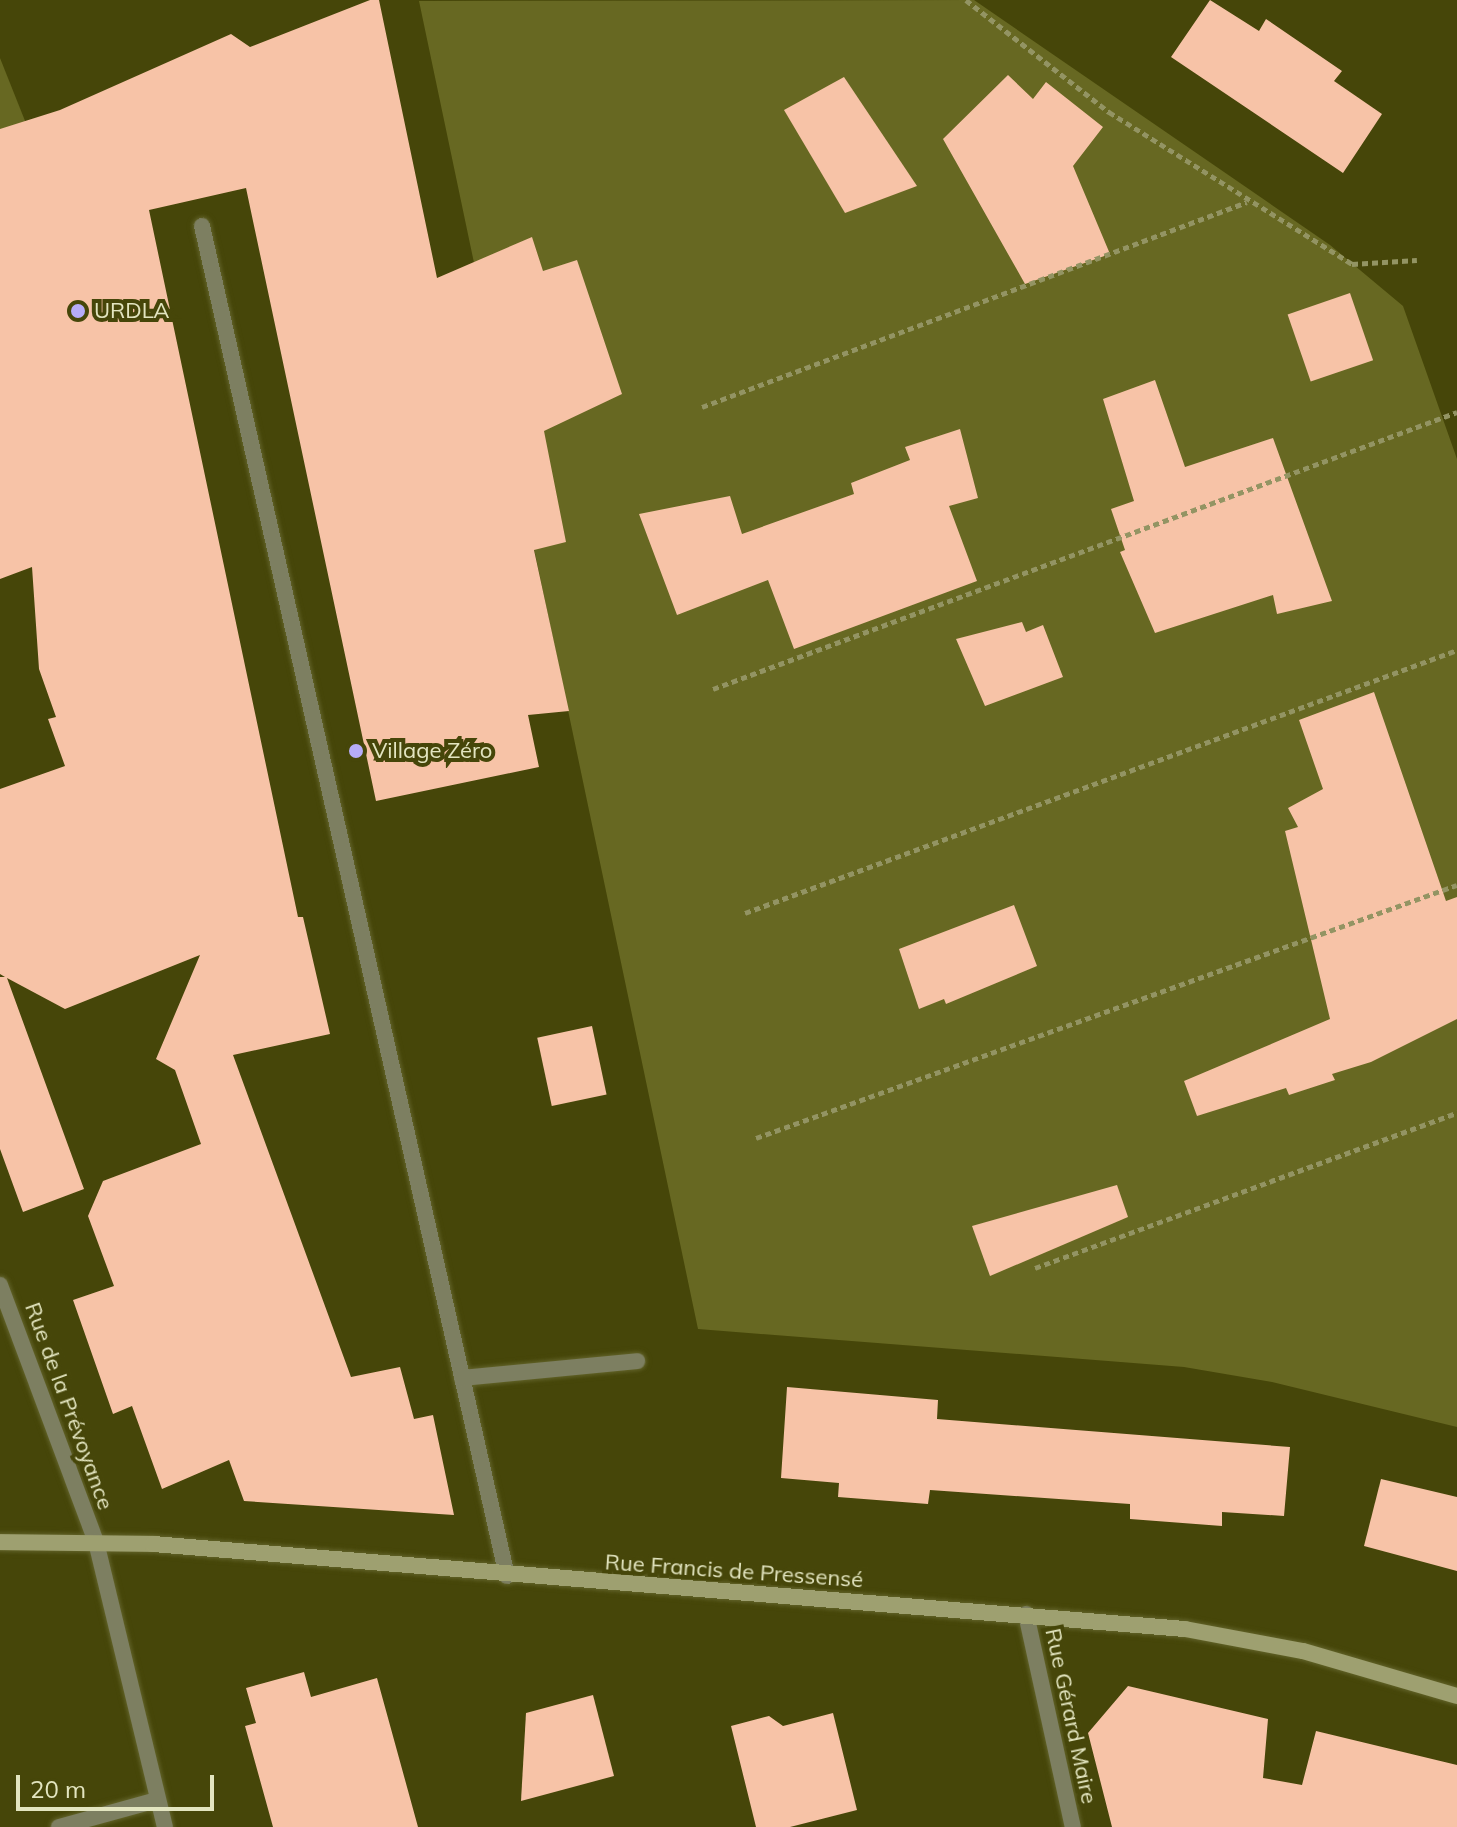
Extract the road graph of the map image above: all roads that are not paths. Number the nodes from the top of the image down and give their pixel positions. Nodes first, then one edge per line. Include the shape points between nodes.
1 (202, 226) dead end
2 (0, 1285) edge
3 (637, 1361) dead end
4 (462, 1378) junction
5 (0, 1542) edge
6 (96, 1542) junction
7 (507, 1576) junction
8 (1026, 1614) junction
9 (1457, 1696) edge
10 (157, 1800) junction
11 (59, 1827) edge
12 (165, 1827) edge
13 (1073, 1827) edge

1 - 4 street
2 - 6 street, Rue de la Prévoyance
3 - 4 street
4 - 7 street
5 - 6 street, Rue Francis de Pressensé
6 - 7 street, Rue Francis de Pressensé
6 - 10 street, Rue de la Prévoyance
7 - 8 street, Rue Francis de Pressensé
8 - 9 street, Rue Francis de Pressensé via 1185,1629 1303,1651
8 - 13 street, Rue Gérard Maire
10 - 11 street
10 - 12 street, Rue de la Prévoyance

